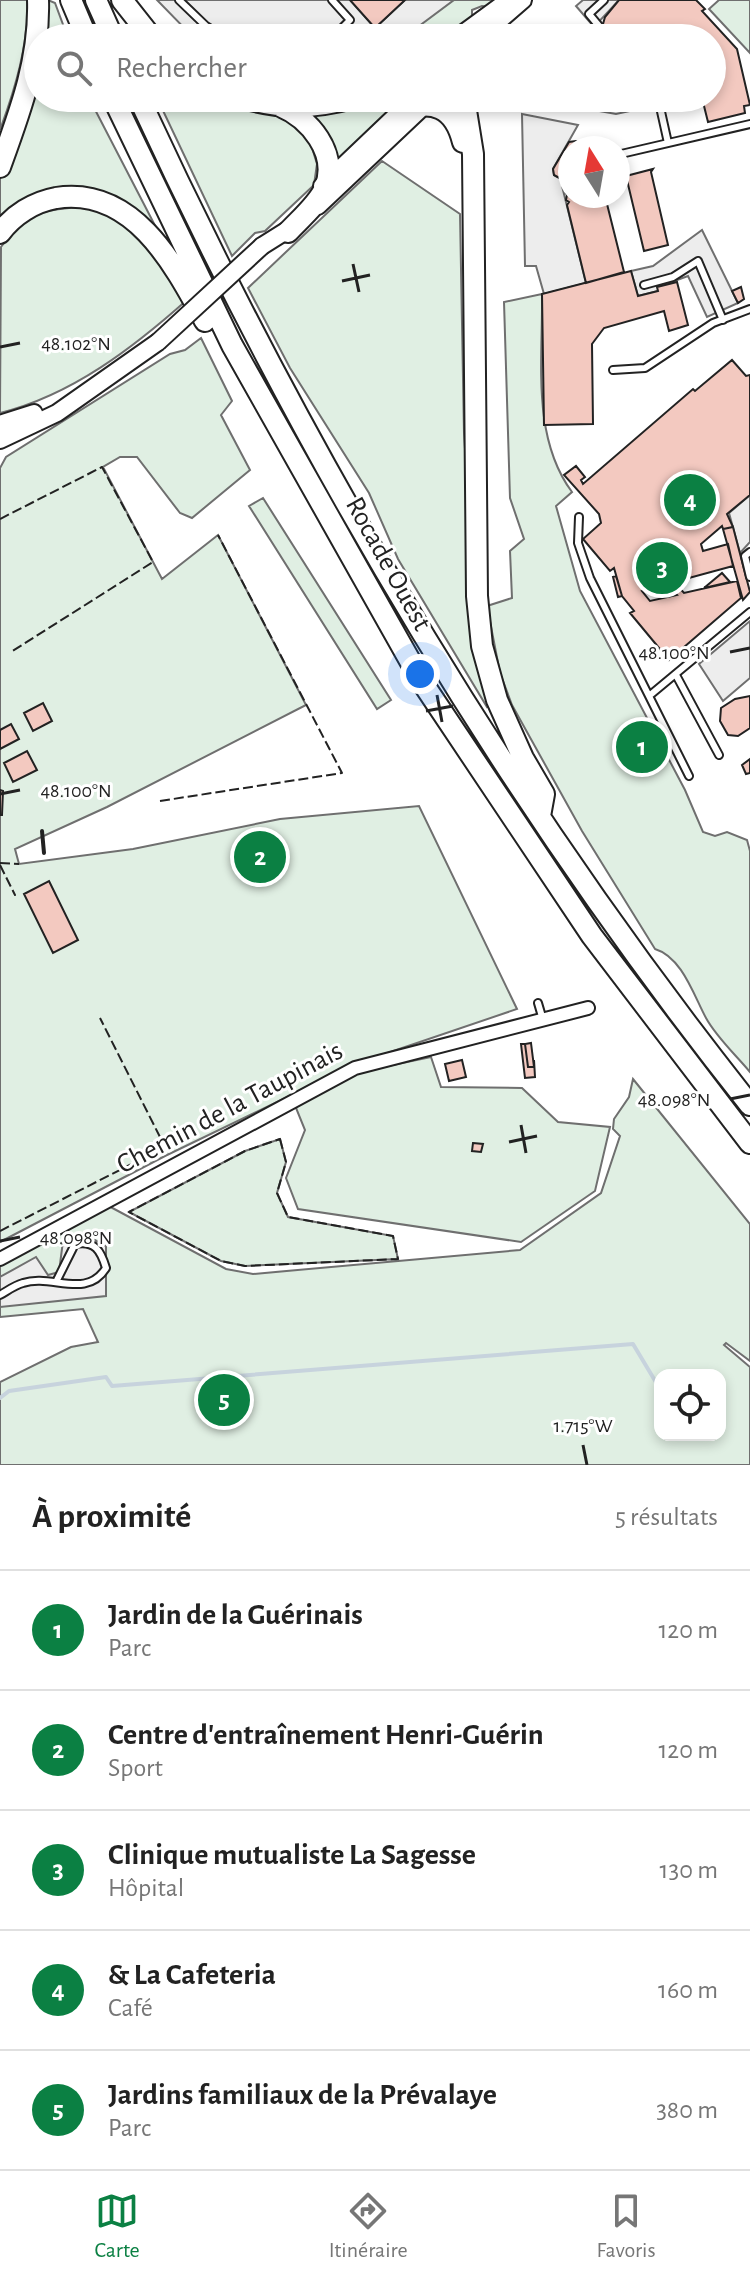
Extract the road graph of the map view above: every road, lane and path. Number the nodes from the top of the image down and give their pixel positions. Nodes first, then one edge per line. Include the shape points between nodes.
1 (38, 0) edge
2 (71, 0) edge
3 (96, 0) edge
4 (122, 0) edge
5 (179, 0) edge
6 (332, 0) edge
7 (512, 0) edge
8 (523, 0) edge
9 (535, 0) edge
10 (604, 0) edge
11 (39, 24) edge
12 (81, 24) edge
13 (107, 24) edge
14 (141, 24) edge
15 (204, 24) edge
16 (346, 24) edge
17 (479, 24) edge
18 (495, 24) edge
19 (508, 24) edge
20 (597, 24) edge
21 (24, 94) edge
22 (120, 112) edge
23 (146, 112) edge
24 (290, 112) edge
25 (408, 112) edge
26 (409, 112) edge
27 (441, 112) edge
28 (466, 112) edge
29 (661, 112) edge
30 (750, 124) edge
31 (668, 143) junction
32 (630, 152) edge
33 (0, 167) edge
34 (327, 181) junction
35 (288, 232) junction
36 (0, 233) edge
37 (262, 246) junction
38 (474, 273) junction
39 (644, 285) dead end
40 (750, 309) edge
41 (723, 320) junction
42 (232, 345) junction
43 (613, 370) dead end
44 (87, 391) junction
45 (0, 424) edge
46 (0, 440) edge
47 (579, 517) dead end
48 (750, 552) edge
49 (750, 577) edge
50 (750, 612) edge
51 (676, 675) junction
52 (649, 696) junction
53 (719, 755) dead end
54 (689, 776) dead end
55 (540, 816) junction
56 (538, 1003) dead end
57 (588, 1008) dead end
58 (543, 1020) junction
59 (750, 1105) edge
60 (750, 1143) edge
61 (0, 1259) edge
62 (57, 1280) junction
63 (0, 1295) edge

1 - 11 highway
2 - 12 highway
3 - 13 highway
4 - 14 highway
5 - 15 lane
6 - 16 lane via 350,20
7 - 17 highway
8 - 18 main road
9 - 19 main road
10 - 20 lane via 589,14
21 - 33 highway
22 - 42 highway, Rocade Ouest
23 - 55 highway, Rocade Ouest via 322,460 443,667
24 - 34 highway via 312,128 324,154
25 - 34 main road
26 - 35 main road
27 - 38 highway via 461,134
28 - 38 highway via 473,154
29 - 31 lane
30 - 31 lane
31 - 32 lane
34 - 35 highway
34 - 37 main road
35 - 37 main road
36 - 42 highway via 27,209 52,199 83,197 112,204 152,238 182,278 212,334
37 - 44 main road, bridge via 158,342
38 - 55 highway via 482,646 508,729 544,794
39 - 41 lane via 673,277 698,261
40 - 41 lane
41 - 43 lane via 645,368
42 - 60 highway, Rocade Ouest via 422,682 592,936
44 - 45 main road
44 - 46 main road via 57,413
47 - 52 lane via 578,543 590,578
48 - 49 lane via 745,556
50 - 51 lane
51 - 52 lane
51 - 53 lane
52 - 54 lane
55 - 59 highway, Rocade Ouest
56 - 58 lane
57 - 58 street, Chemin de la Taupinais
58 - 61 street, Chemin de la Taupinais via 355,1068
62 - 62 lane via 75,1244 95,1245 101,1252 106,1268 100,1278 80,1286
62 - 63 lane via 24,1282

